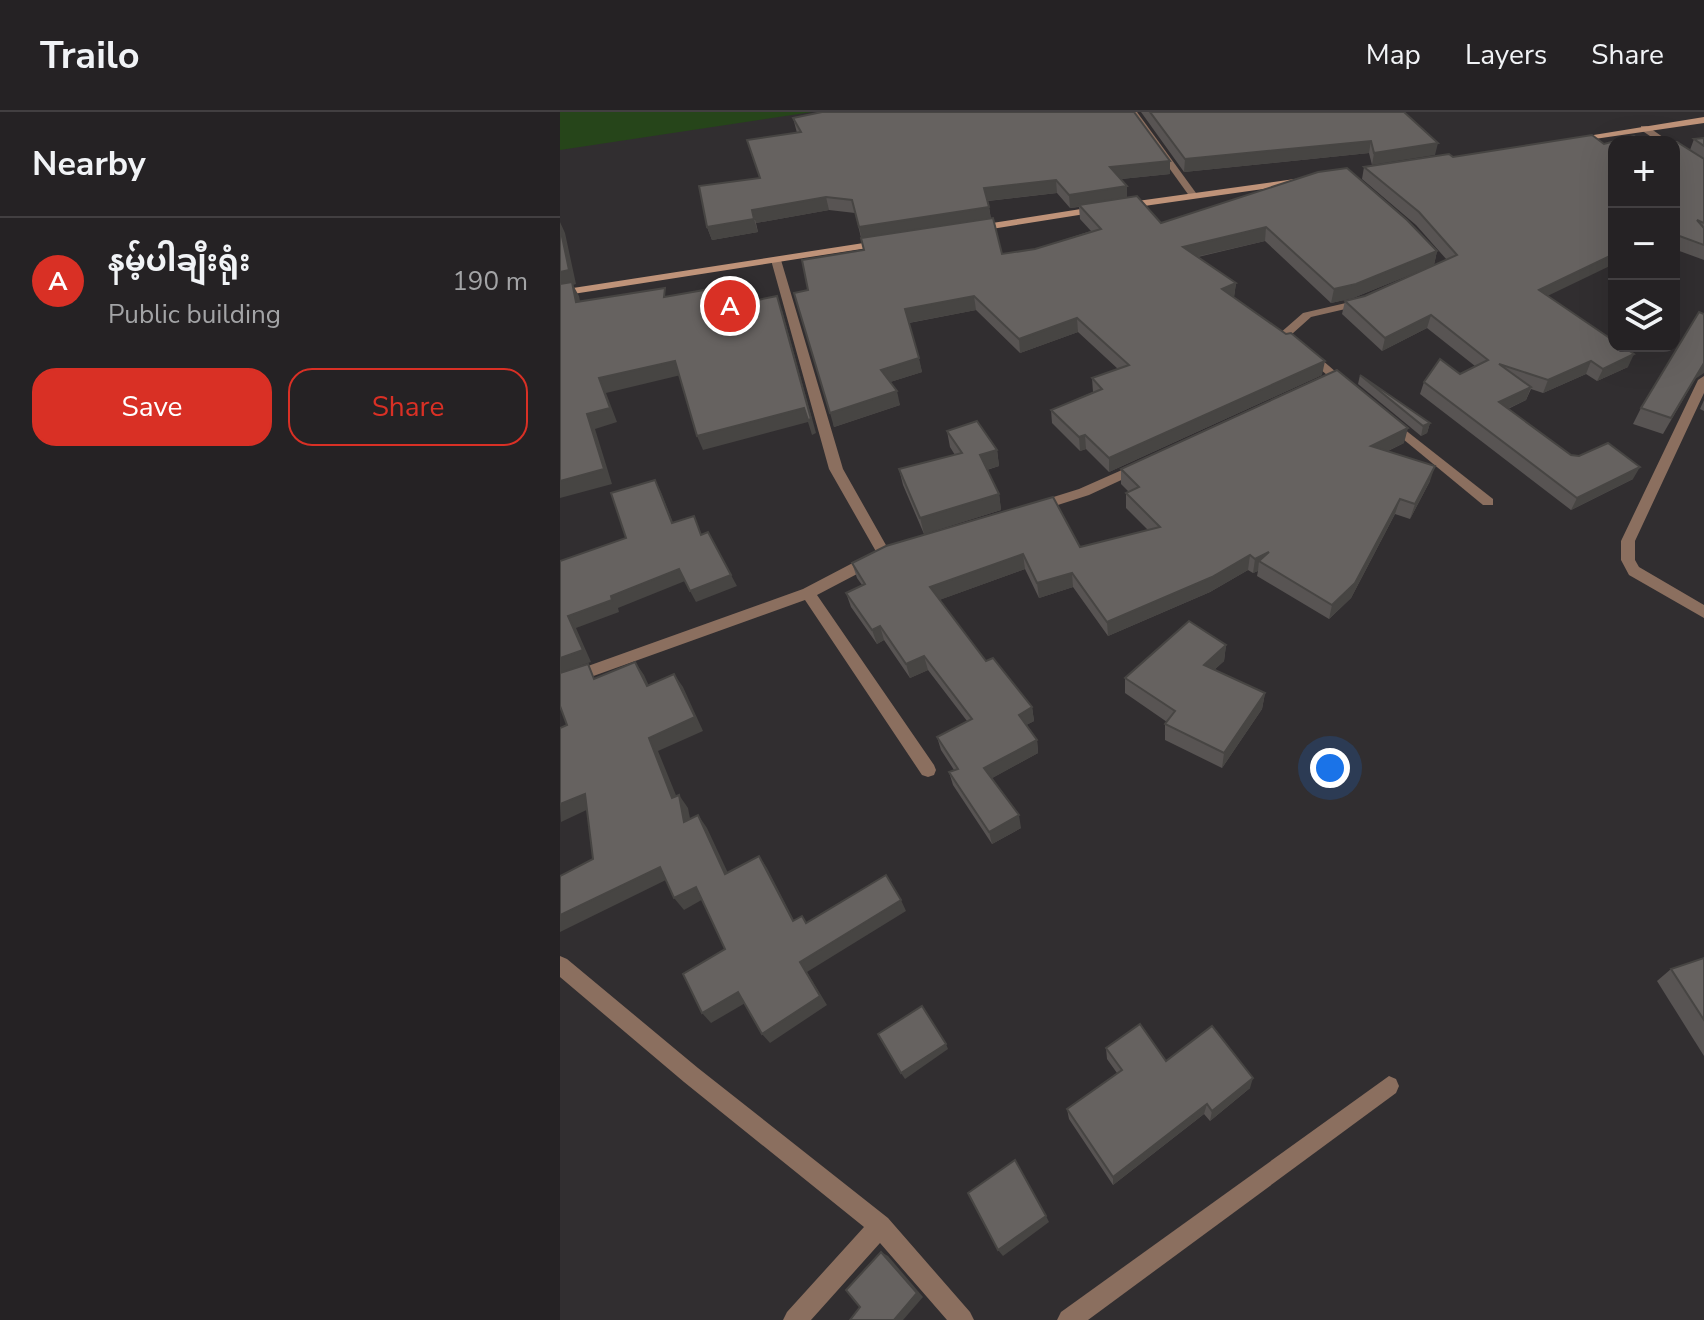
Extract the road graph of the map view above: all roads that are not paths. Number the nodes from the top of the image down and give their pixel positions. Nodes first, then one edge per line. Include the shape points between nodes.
1 (1133, 112) edge
2 (1704, 120) edge
3 (1644, 128) junction
4 (1656, 136) edge
5 (1566, 140) edge
6 (1316, 179) edge
7 (1193, 195) junction
8 (961, 231) edge
9 (899, 241) edge
10 (776, 260) junction
11 (560, 293) edge
12 (1372, 298) edge
13 (1704, 380) edge
14 (1358, 396) edge
15 (1382, 416) edge
16 (1153, 460) edge
17 (1488, 502) dead end
18 (1027, 510) edge
19 (808, 593) junction
20 (1704, 612) edge
21 (560, 682) edge
22 (928, 770) dead end
23 (560, 965) edge
24 (1389, 1086) dead end
25 (880, 1226) junction
26 (795, 1320) edge
27 (962, 1320) edge
28 (1069, 1320) edge

1 - 7 street
2 - 3 main road
3 - 4 street
3 - 5 main road
6 - 7 main road
7 - 8 main road
9 - 10 main road
10 - 11 main road
10 - 19 street via 836,469 891,551
12 - 14 street via 1307,315 1285,334 1328,381
13 - 20 street via 1628,541 1634,571
15 - 17 street
16 - 18 street via 1084,492
19 - 21 street
19 - 22 street
23 - 25 street
24 - 28 street
25 - 26 street
25 - 27 street

